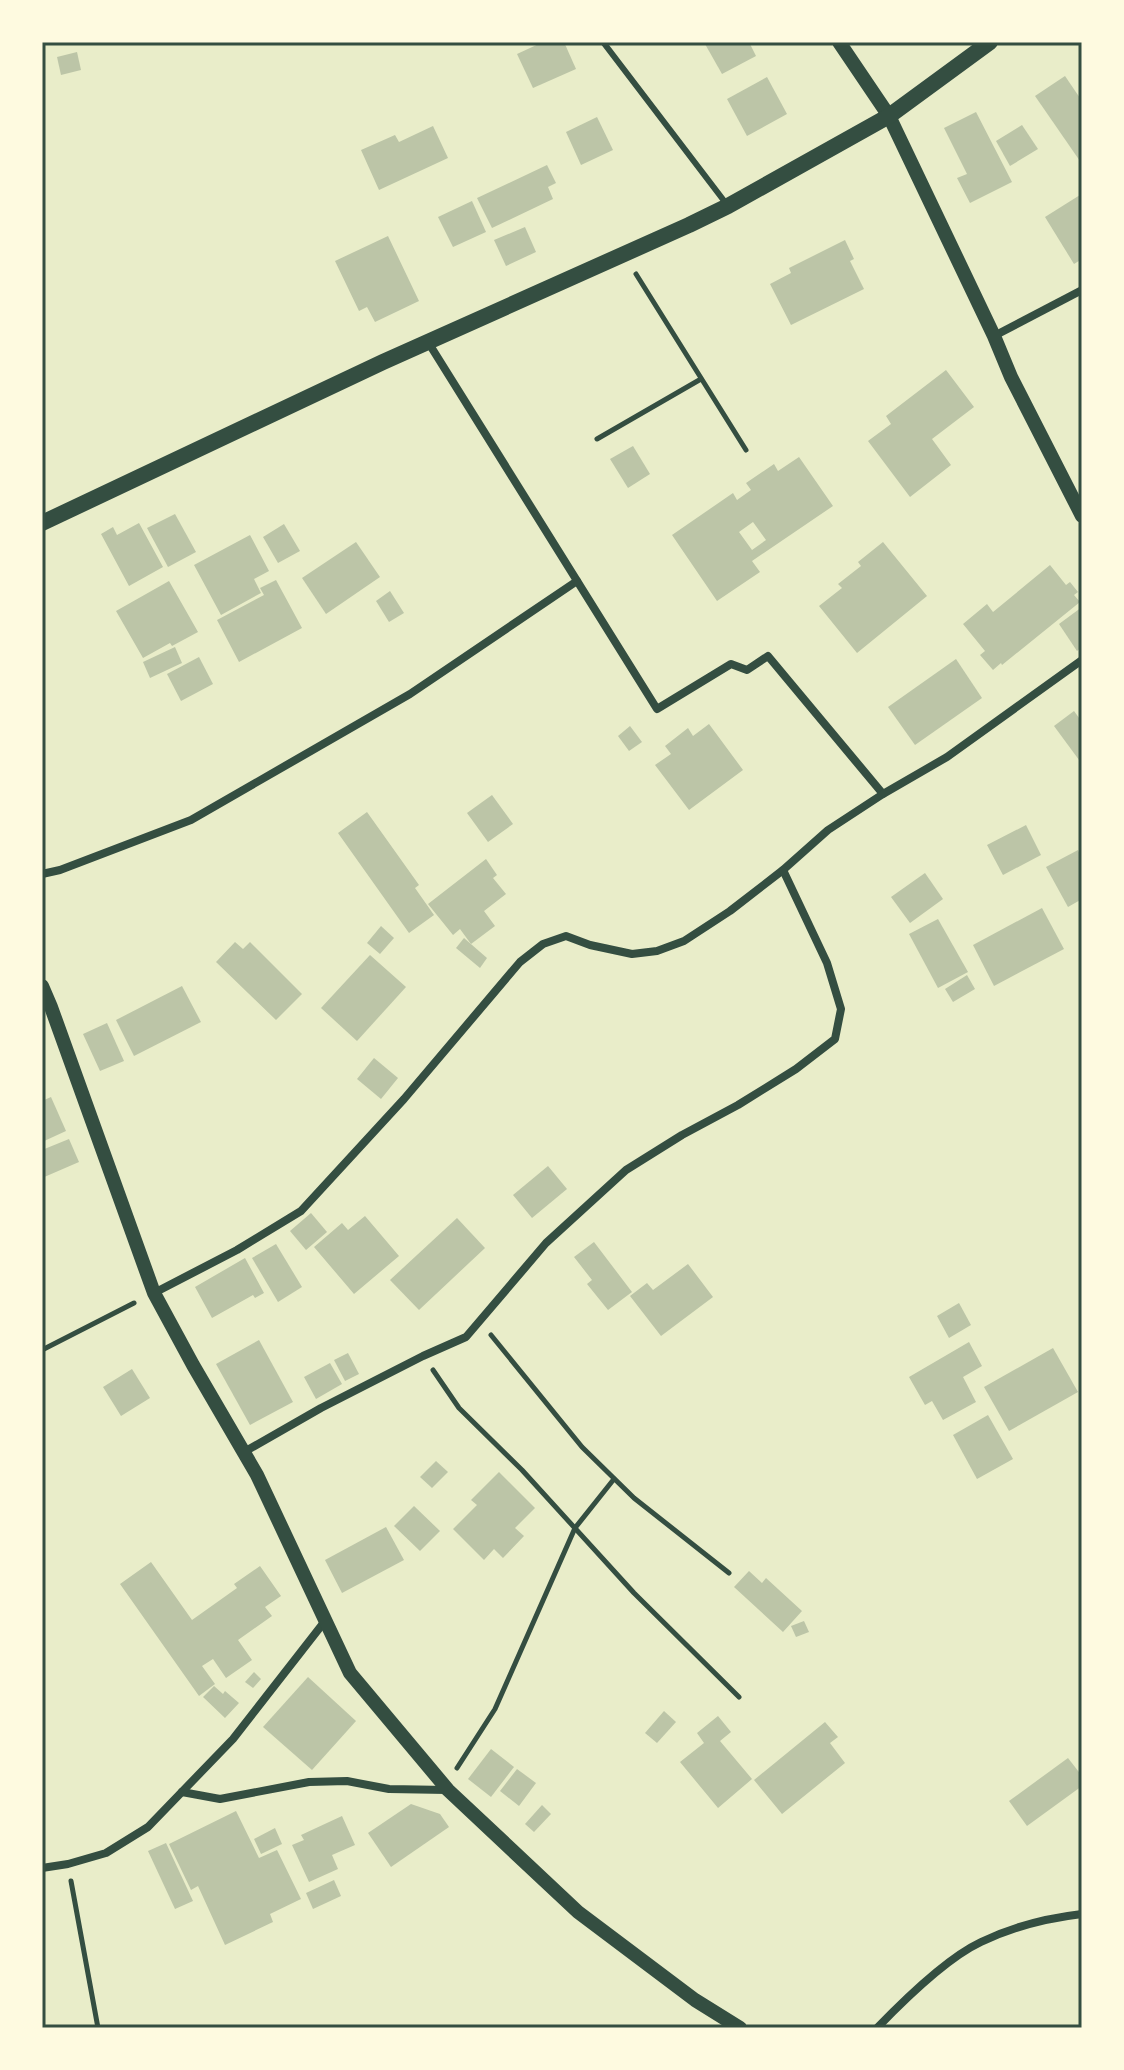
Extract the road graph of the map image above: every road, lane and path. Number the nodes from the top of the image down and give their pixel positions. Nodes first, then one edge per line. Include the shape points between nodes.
1 (603, 42) edge
2 (839, 42) edge
3 (990, 42) edge
4 (889, 116) junction
5 (728, 206) junction
6 (624, 254) junction
7 (1082, 290) edge
8 (994, 336) junction
9 (428, 342) junction
10 (701, 379) junction
11 (597, 439) dead end
12 (746, 450) dead end
13 (1082, 516) edge
14 (42, 523) edge
15 (577, 581) junction
16 (1082, 660) edge
17 (883, 794) junction
18 (783, 870) junction
19 (42, 874) edge
20 (42, 986) edge
21 (154, 1293) junction
22 (480, 1321) junction
23 (42, 1350) edge
24 (423, 1356) junction
25 (244, 1452) junction
26 (614, 1479) junction
27 (575, 1528) junction
28 (729, 1573) dead end
29 (326, 1620) junction
30 (739, 1697) dead end
31 (448, 1790) junction
32 (182, 1792) junction
33 (68, 1864) junction
34 (42, 1868) edge
35 (1082, 1914) edge
36 (98, 2028) edge
37 (740, 2028) edge
38 (877, 2028) edge

1 - 5 lane
2 - 4 street
3 - 4 main road
4 - 5 main road
4 - 8 street
5 - 6 main road
6 - 9 main road
6 - 10 path
7 - 8 street
8 - 13 street
9 - 14 main road
9 - 15 street
10 - 11 path
10 - 12 path
15 - 17 street via 657,709 731,664 747,670 768,656
15 - 19 street via 410,694 191,820
16 - 17 street via 947,757
17 - 18 street via 828,830
18 - 21 street via 684,941 657,951 632,954 566,936 543,944 520,962 301,1211
18 - 22 street via 827,963 841,1009 835,1039 796,1069 626,1170 546,1243
20 - 21 street
21 - 23 path
21 - 25 street
22 - 24 street via 466,1337
22 - 26 path
24 - 25 street
24 - 27 path via 459,1408
25 - 29 street
26 - 27 path
26 - 28 path
27 - 30 path
27 - 31 path via 495,1709
29 - 31 street via 350,1673
29 - 32 street via 233,1739
31 - 32 street via 389,1789 347,1781 309,1782 220,1799
31 - 37 street via 578,1912
32 - 33 street via 148,1827 106,1853
33 - 34 street
33 - 36 path
35 - 38 street via 1048,1918 981,1942 942,1968

